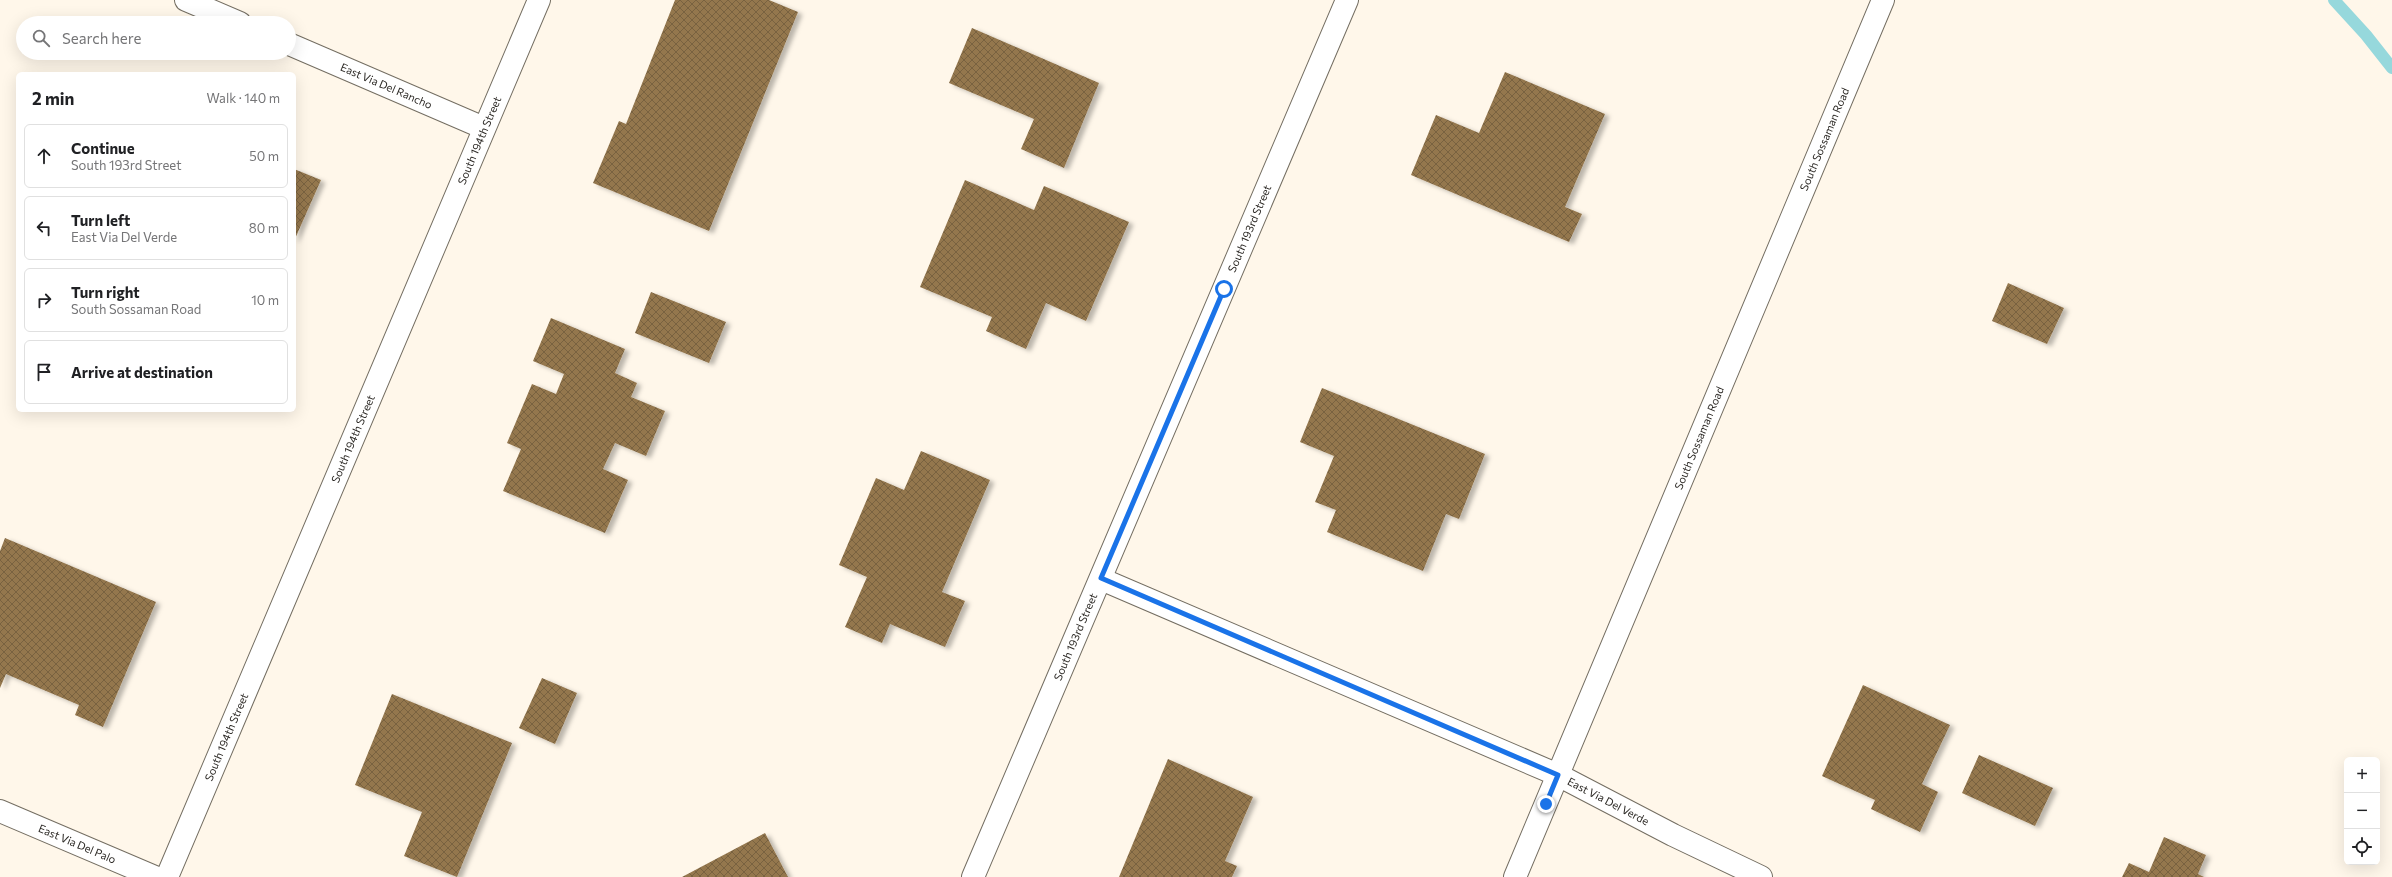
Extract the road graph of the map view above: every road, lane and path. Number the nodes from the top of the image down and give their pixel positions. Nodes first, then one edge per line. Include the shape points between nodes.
1 (186, 0) edge
2 (539, 0) edge
3 (1348, 0) edge
4 (1883, 0) edge
5 (224, 16) edge
6 (296, 47) edge
7 (484, 128) junction
8 (1101, 578) junction
9 (1558, 775) junction
10 (0, 811) edge
11 (155, 877) edge
12 (167, 877) edge
13 (973, 877) edge
14 (1515, 877) edge
15 (1761, 877) edge

1 - 5 street
2 - 7 street, South 194th Street
3 - 8 street, South 193rd Street
4 - 9 street, South Sossaman Road
6 - 7 street, East Via Del Rancho
7 - 12 street, South 194th Street
8 - 9 street, East Via Del Verde
8 - 13 street, South 193rd Street
9 - 14 street, South Sossaman Road
9 - 15 street, East Via Del Verde
10 - 11 street, East Via Del Palo

